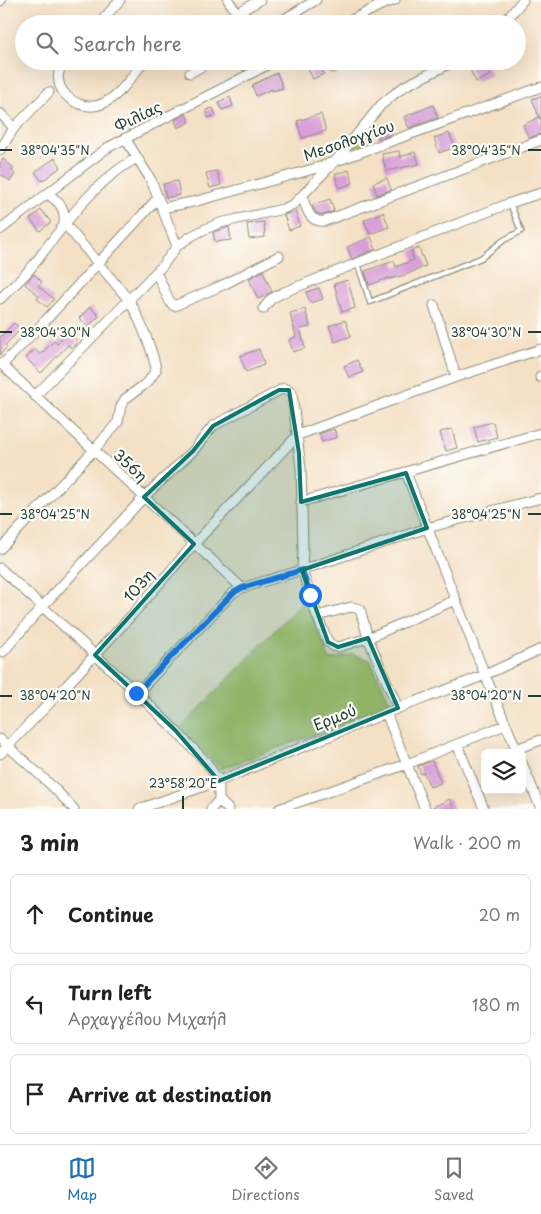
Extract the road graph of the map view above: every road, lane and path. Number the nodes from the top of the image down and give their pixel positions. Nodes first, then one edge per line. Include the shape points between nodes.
1 (120, 0) edge
2 (228, 0) edge
3 (260, 0) edge
4 (316, 0) edge
5 (395, 0) edge
6 (523, 0) edge
7 (107, 15) edge
8 (233, 15) edge
9 (235, 15) edge
10 (291, 15) edge
11 (361, 15) edge
12 (510, 15) edge
13 (60, 70) edge
14 (137, 70) edge
15 (195, 70) edge
16 (258, 70) edge
17 (437, 70) edge
18 (190, 73) dead end
19 (541, 87) edge
20 (49, 92) dead end
21 (0, 113) edge
22 (14, 128) junction
23 (125, 138) junction
24 (541, 140) edge
25 (0, 150) edge
26 (137, 158) junction
27 (336, 160) junction
28 (541, 193) edge
29 (48, 194) junction
30 (302, 196) junction
31 (158, 198) junction
32 (510, 203) junction
33 (162, 208) junction
34 (64, 223) junction
35 (0, 230) edge
36 (177, 246) junction
37 (279, 256) dead end
38 (99, 263) junction
39 (358, 264) junction
40 (156, 272) junction
41 (0, 299) edge
42 (129, 300) junction
43 (434, 306) dead end
44 (263, 309) dead end
45 (541, 349) edge
46 (1, 364) edge
47 (456, 377) junction
48 (35, 396) junction
49 (541, 433) edge
50 (298, 435) junction
51 (94, 450) junction
52 (406, 473) junction
53 (144, 497) junction
54 (541, 498) edge
55 (301, 502) junction
56 (427, 528) junction
57 (194, 544) junction
58 (0, 549) edge
59 (0, 568) edge
60 (302, 570) junction
61 (242, 588) junction
62 (455, 600) junction
63 (42, 607) junction
64 (316, 616) junction
65 (368, 638) junction
66 (541, 649) edge
67 (3, 652) dead end
68 (95, 655) junction
69 (485, 675) junction
70 (136, 693) junction
71 (398, 708) junction
72 (386, 713) junction
73 (506, 724) junction
74 (0, 739) edge
75 (541, 740) edge
76 (457, 744) junction
77 (8, 746) junction
78 (516, 749) edge
79 (521, 749) edge
80 (0, 754) edge
81 (407, 764) junction
82 (526, 773) edge
83 (219, 781) junction
84 (219, 800) junction
85 (74, 809) edge
86 (138, 809) edge
87 (211, 809) edge
88 (228, 809) edge
89 (279, 809) edge
90 (425, 809) edge
91 (484, 809) edge
92 (541, 809) edge

1 - 7 street
2 - 8 street
3 - 9 street
4 - 10 street
5 - 11 street
6 - 12 street
13 - 14 street via 58,83 62,92 72,101 97,105 106,102 122,88
15 - 18 street
16 - 23 street, Φιλίας
17 - 27 street via 405,86 381,105
19 - 27 street, Μεσολογγίου
20 - 22 street
21 - 22 street
22 - 25 street
23 - 26 street
23 - 29 street, Φιλίας
24 - 30 street via 325,221 313,220
26 - 31 street
26 - 34 street via 103,182
27 - 30 street
27 - 33 street, Μεσολογγίου via 317,168
28 - 32 street
29 - 34 street via 62,207
29 - 35 street, Φιλίας
30 - 36 street via 282,209 220,223
31 - 33 street
31 - 38 street
32 - 39 street
32 - 39 lane via 521,231 481,258 450,271 370,302
33 - 36 street
34 - 38 street
34 - 41 street via 34,264
36 - 40 street
37 - 40 street via 174,306
38 - 42 street
38 - 46 street
39 - 44 street via 284,292 271,299
40 - 42 street
42 - 48 street
42 - 51 street via 156,370 148,382 125,399 118,422
43 - 47 street
45 - 47 street
46 - 48 street, 356η
47 - 50 street
48 - 51 street, 356η
49 - 52 street
50 - 53 street via 292,393 284,388 212,426 193,451
50 - 55 street
50 - 57 street, 103η
51 - 53 street, 356η
51 - 58 street
52 - 55 street
52 - 56 street
53 - 57 street, 356η
53 - 63 street
54 - 56 street
55 - 60 street
56 - 60 street
56 - 62 street
57 - 61 street, 356η
57 - 68 street, 103η
59 - 63 street
60 - 61 street
60 - 64 street
61 - 70 street via 233,593
62 - 65 street
62 - 69 street
63 - 67 street
63 - 68 street
64 - 65 street via 333,646
64 - 65 street via 351,607 360,609
65 - 71 street
66 - 69 street, Ερμού
68 - 70 street
68 - 77 street, 103η
69 - 71 street, Ερμού
69 - 73 street
70 - 83 street via 206,762
71 - 72 street, Ερμού
72 - 81 street
72 - 83 street, Ερμού
73 - 76 street
73 - 78 street
74 - 77 street
75 - 79 street
76 - 81 street
76 - 91 street
77 - 80 street, 103η
77 - 85 street
81 - 89 street
81 - 90 street
82 - 92 street
83 - 84 street
83 - 86 street, Ερμού
84 - 87 street
84 - 88 street

